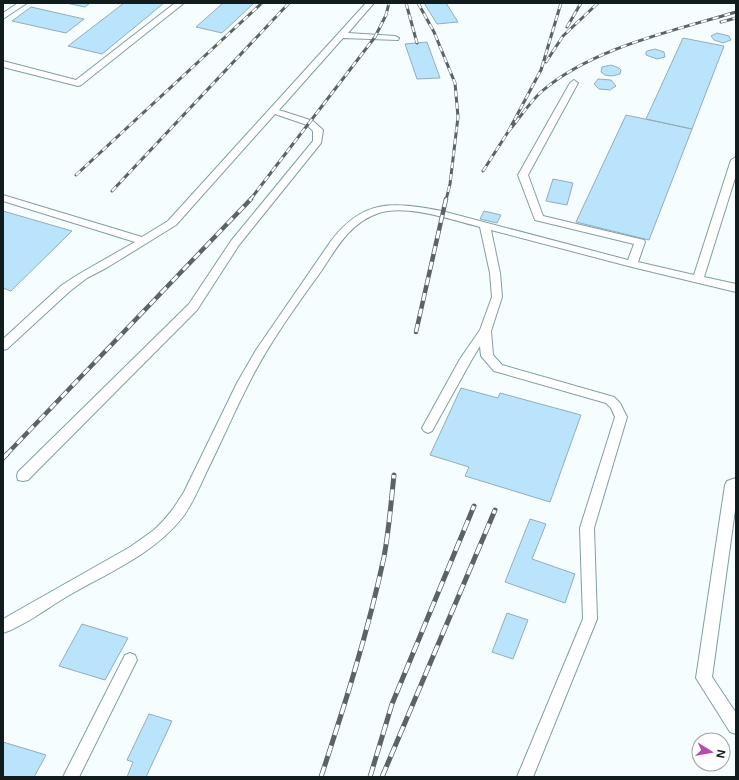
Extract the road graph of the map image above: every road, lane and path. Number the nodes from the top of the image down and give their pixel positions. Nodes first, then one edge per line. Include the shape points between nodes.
1 (23, 3) edge
2 (180, 3) edge
3 (370, 3) edge
4 (3, 17) edge
5 (342, 35) junction
6 (395, 38) dead end
7 (3, 64) edge
8 (574, 83) dead end
9 (274, 110) junction
10 (736, 160) edge
11 (3, 198) edge
12 (485, 225) junction
13 (144, 241) junction
14 (632, 264) junction
15 (698, 279) junction
16 (736, 288) edge
17 (485, 331) junction
18 (3, 346) edge
19 (428, 428) dead end
20 (23, 476) dead end
21 (736, 483) edge
22 (3, 627) edge
23 (130, 660) dead end
24 (736, 727) edge
25 (71, 777) edge
26 (525, 777) edge

1 - 4 lane
2 - 7 lane via 78,83
3 - 5 lane
5 - 6 lane
5 - 9 lane
8 - 14 lane via 524,174 539,218 640,242
9 - 13 lane via 172,223
9 - 20 lane via 310,123 318,130 318,141 235,243 193,307
10 - 15 lane
11 - 13 lane
12 - 14 lane
12 - 17 lane via 497,296
12 - 22 lane via 442,214 398,207 370,212 347,227 261,350 178,513 162,530 135,551
13 - 18 lane via 66,288
14 - 15 lane
15 - 16 lane
17 - 19 lane via 466,359
17 - 26 lane via 486,356 498,368 610,400 621,417 587,528 590,619
21 - 24 lane via 732,485 704,678
23 - 25 lane

